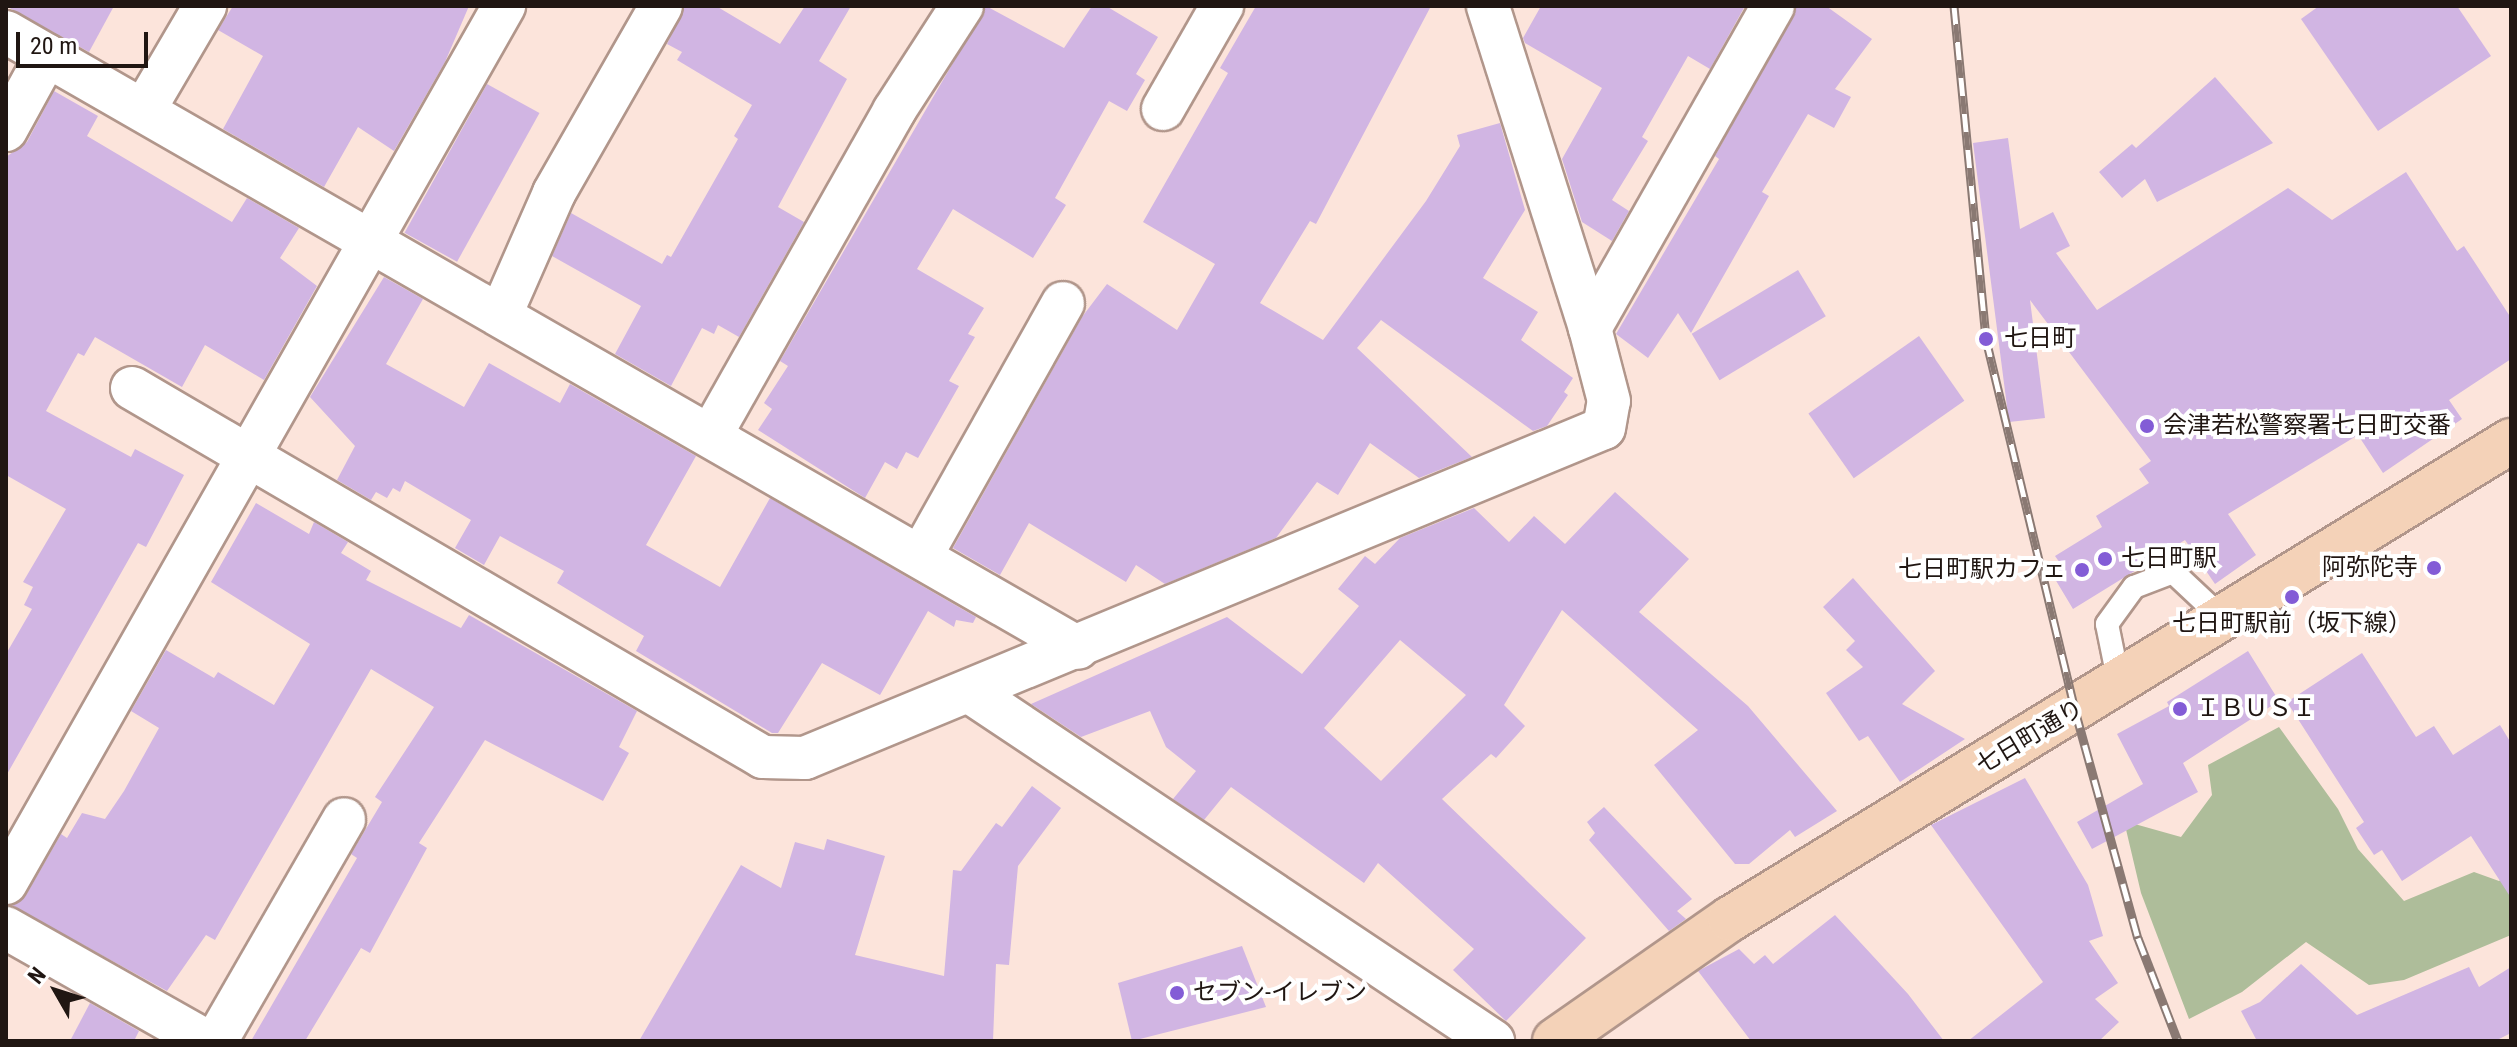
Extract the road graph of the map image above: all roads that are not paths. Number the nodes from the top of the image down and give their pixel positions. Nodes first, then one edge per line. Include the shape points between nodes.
1 (205, 6) edge
2 (504, 6) edge
3 (661, 6) edge
4 (962, 6) edge
5 (1222, 6) edge
6 (1488, 6) edge
7 (1773, 6) edge
8 (6, 32) edge
9 (47, 55) junction
10 (1163, 109) dead end
11 (144, 110) junction
12 (6, 130) edge
13 (372, 241) junction
14 (1063, 303) dead end
15 (501, 314) junction
16 (1590, 328) junction
17 (132, 388) dead end
18 (712, 433) junction
19 (2511, 441) edge
20 (250, 456) junction
21 (921, 556) junction
22 (2223, 619) junction
23 (1078, 648) junction
24 (2119, 683) junction
25 (970, 692) junction
26 (344, 819) dead end
27 (6, 883) edge
28 (6, 928) edge
29 (206, 1041) edge
30 (216, 1041) edge
31 (1493, 1041) edge
32 (1555, 1041) edge

1 - 11 street
2 - 13 street
3 - 15 street via 554,193
4 - 18 street via 894,111
5 - 10 street
6 - 16 street
7 - 16 street
8 - 9 street
9 - 11 street
9 - 12 street
11 - 13 street
13 - 15 street
13 - 20 street
14 - 21 street
15 - 18 street
16 - 23 street via 1609,401 1604,428
17 - 20 street
18 - 21 street
19 - 22 highway, 七日町通り
20 - 25 street via 763,757 805,758
20 - 27 street
21 - 23 street
22 - 24 highway, 七日町通り
22 - 24 lane via 2173,572 2134,587 2107,624
23 - 25 street
24 - 32 highway, 七日町通り via 1730,919
25 - 31 street
26 - 30 street
28 - 29 street

